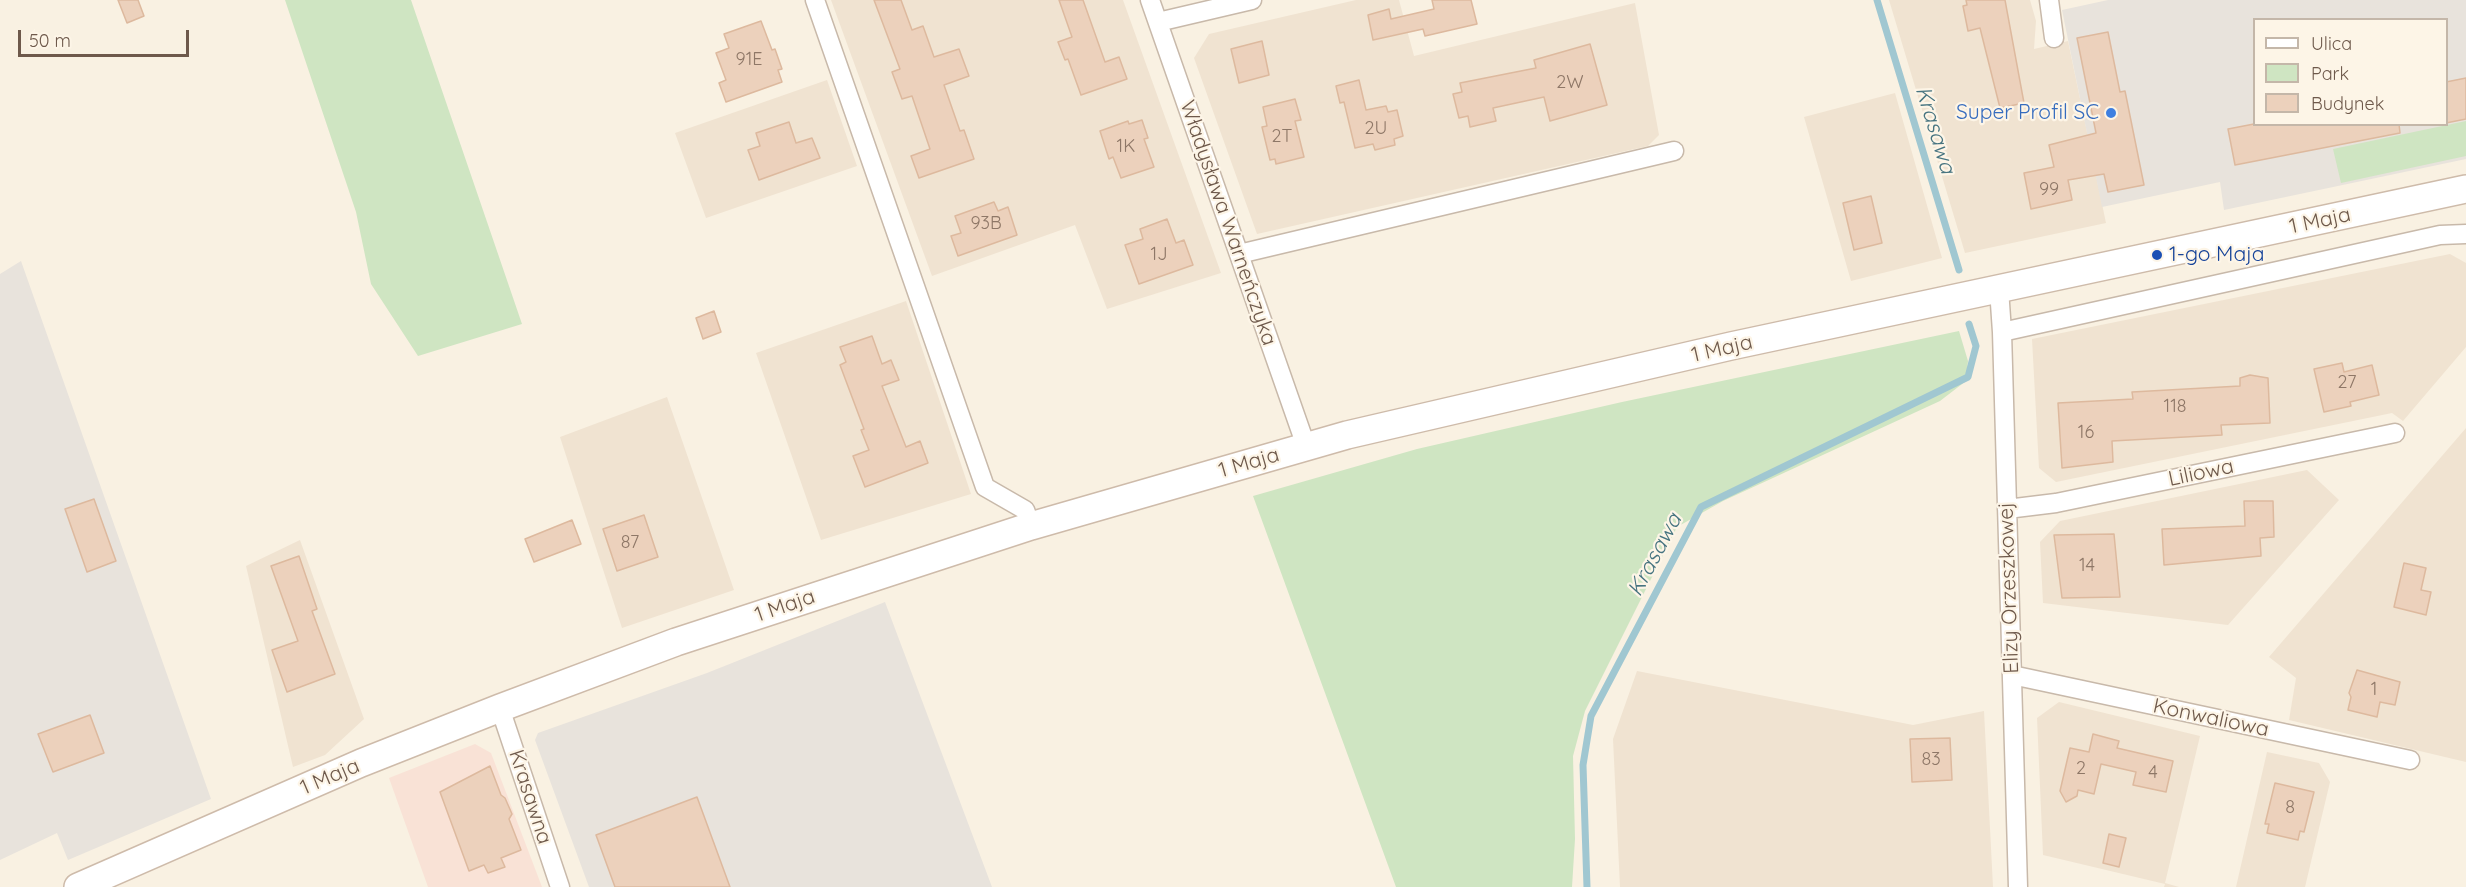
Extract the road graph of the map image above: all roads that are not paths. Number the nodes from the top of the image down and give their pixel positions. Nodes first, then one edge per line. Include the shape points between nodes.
1 (815, 0) edge
2 (1150, 0) edge
3 (1252, 0) edge
4 (2049, 0) edge
5 (1158, 22) junction
6 (2054, 38) dead end
7 (1674, 151) dead end
8 (2466, 189) edge
9 (2466, 234) edge
10 (1239, 254) junction
11 (1998, 289) junction
12 (2002, 332) junction
13 (2395, 434) dead end
14 (1306, 447) junction
15 (2007, 509) junction
16 (1031, 526) junction
17 (2012, 675) junction
18 (500, 708) junction
19 (2410, 760) dead end
20 (78, 887) edge
21 (560, 887) edge
22 (2018, 887) edge

1 - 16 street via 985,487 1025,510
2 - 5 street, Władysława Warneńczyka
3 - 5 street
4 - 6 street
5 - 10 street, Władysława Warneńczyka
7 - 10 street
8 - 11 main road, 1 Maja
9 - 12 street via 2440,235
10 - 14 street, Władysława Warneńczyka
11 - 12 street, Elizy Orzeszkowej
11 - 14 main road, 1 Maja via 1731,346
12 - 15 street, Elizy Orzeszkowej
13 - 15 street, Liliowa via 2056,503
14 - 16 main road, 1 Maja
15 - 17 street, Elizy Orzeszkowej
16 - 18 main road, 1 Maja via 676,642
17 - 19 street, Konwaliowa
17 - 22 street, Elizy Orzeszkowej
18 - 20 main road, 1 Maja via 361,763
18 - 21 street, Krasawna

